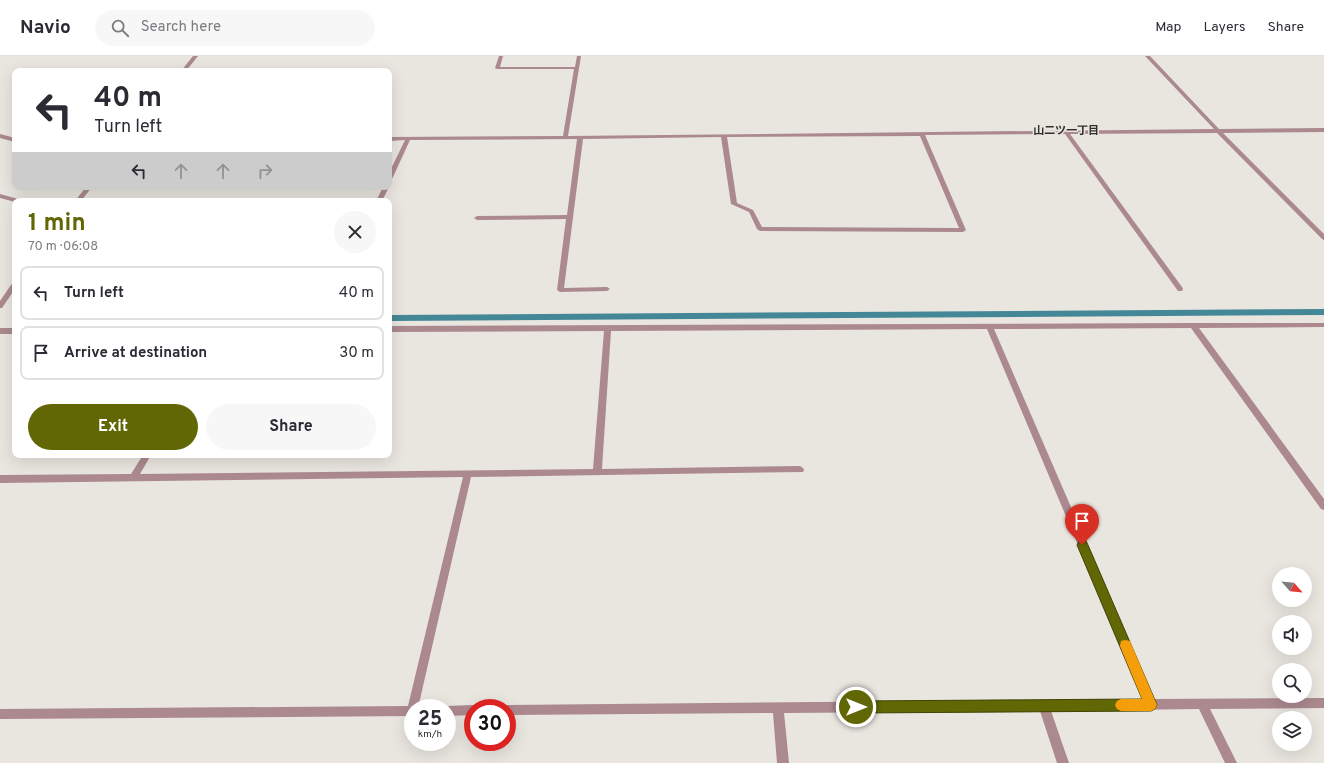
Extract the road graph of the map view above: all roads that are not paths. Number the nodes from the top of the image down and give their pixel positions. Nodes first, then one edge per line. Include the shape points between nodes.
1 (196, 56) edge
2 (501, 56) edge
3 (579, 56) edge
4 (1147, 56) edge
5 (186, 68) edge
6 (577, 68) junction
7 (1217, 130) junction
8 (1324, 130) edge
9 (1066, 132) junction
10 (922, 134) junction
11 (0, 136) edge
12 (724, 136) junction
13 (565, 138) junction
14 (580, 138) junction
15 (12, 139) edge
16 (392, 139) edge
17 (408, 139) junction
18 (392, 173) edge
19 (87, 190) edge
20 (0, 196) edge
21 (80, 198) edge
22 (12, 199) edge
23 (570, 217) junction
24 (477, 218) dead end
25 (1324, 238) edge
26 (12, 288) edge
27 (607, 289) dead end
28 (1180, 289) dead end
29 (0, 306) edge
30 (1324, 325) edge
31 (989, 326) junction
32 (1193, 326) junction
33 (608, 328) junction
34 (392, 329) edge
35 (0, 331) edge
36 (12, 331) edge
37 (145, 458) edge
38 (800, 470) dead end
39 (597, 472) junction
40 (468, 473) junction
41 (134, 477) junction
42 (0, 479) edge
43 (1324, 506) edge
44 (416, 699) edge
45 (1324, 703) edge
46 (1202, 704) junction
47 (1151, 705) junction
48 (1044, 706) junction
49 (778, 708) junction
50 (516, 710) edge
51 (404, 711) edge
52 (0, 714) edge
53 (784, 763) edge
54 (1063, 763) edge
55 (1231, 763) edge

1 - 5 street
2 - 6 street via 497,68
3 - 6 street
4 - 7 street
6 - 13 street
7 - 8 street
7 - 9 street
7 - 25 street
9 - 10 street
9 - 28 street
10 - 12 street
10 - 12 street via 963,230 760,229 751,211 734,204
11 - 15 street
12 - 14 street
13 - 14 street
13 - 17 street
14 - 23 street
16 - 17 street
17 - 18 street
19 - 21 street
20 - 22 street
23 - 24 street
23 - 27 street via 560,290
26 - 29 street
30 - 32 street
31 - 32 street
31 - 33 street
31 - 47 street
32 - 43 street
33 - 34 street
33 - 39 street
35 - 36 street
37 - 41 street
38 - 39 street
39 - 40 street
40 - 41 street
40 - 44 street
41 - 42 street
45 - 46 street
46 - 47 street
46 - 55 street
47 - 48 street
48 - 49 street
48 - 54 street
49 - 50 street
49 - 53 street
51 - 52 street

